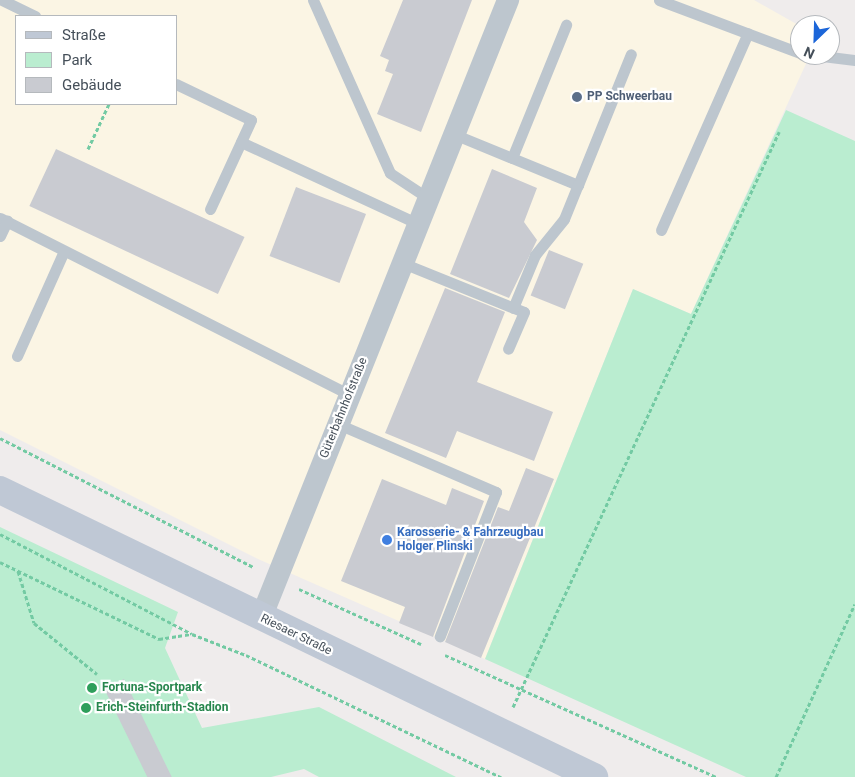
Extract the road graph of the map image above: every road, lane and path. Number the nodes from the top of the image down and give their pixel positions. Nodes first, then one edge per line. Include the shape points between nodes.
1 (2, 0) edge
2 (313, 0) edge
3 (508, 0) edge
4 (659, 0) edge
5 (33, 15) edge
6 (566, 25) dead end
7 (748, 33) junction
8 (790, 49) edge
9 (631, 54) dead end
10 (840, 58) edge
11 (855, 60) edge
12 (178, 85) edge
13 (109, 105) edge
14 (779, 132) dead end
15 (456, 135) junction
16 (241, 142) junction
17 (88, 149) dead end
18 (512, 158) junction
19 (578, 186) junction
20 (431, 200) junction
21 (210, 209) dead end
22 (3, 219) edge
23 (421, 225) junction
24 (661, 230) dead end
25 (0, 236) edge
26 (64, 251) junction
27 (405, 264) junction
28 (513, 308) junction
29 (508, 349) dead end
30 (17, 356) dead end
31 (349, 394) junction
32 (338, 424) junction
33 (0, 438) edge
34 (0, 490) edge
35 (0, 534) edge
36 (0, 562) edge
37 (18, 571) junction
38 (277, 579) junction
39 (855, 604) edge
40 (261, 618) junction
41 (192, 634) junction
42 (440, 636) dead end
43 (430, 648) dead end
44 (439, 652) dead end
45 (97, 674) dead end
46 (520, 689) junction
47 (500, 736) junction
48 (501, 777) edge
49 (594, 777) edge
50 (716, 777) edge
51 (776, 777) edge

1 - 5 lane
2 - 20 lane via 390,173
3 - 15 street, Güterbahnhofstraße
4 - 7 lane
6 - 18 lane
7 - 8 lane
7 - 24 lane
9 - 19 lane
10 - 11 lane
12 - 16 lane via 251,120
13 - 17 path
14 - 46 path
15 - 18 lane
15 - 20 street, Güterbahnhofstraße
16 - 21 lane
16 - 23 lane
18 - 19 lane
19 - 28 lane via 564,219 535,255
20 - 23 street, Güterbahnhofstraße
22 - 25 lane
22 - 26 lane
23 - 27 street, Güterbahnhofstraße
26 - 30 lane
26 - 31 lane
27 - 28 lane
27 - 31 street, Güterbahnhofstraße
28 - 29 lane via 524,312
31 - 32 street, Güterbahnhofstraße
32 - 38 street, Güterbahnhofstraße
32 - 42 lane via 496,492
33 - 38 path
34 - 40 main road, Riesaer Straße
35 - 41 path
36 - 37 path
37 - 41 path via 159,639
37 - 45 path via 34,623
38 - 40 street, Güterbahnhofstraße
38 - 43 path
39 - 51 path
40 - 47 main road, Riesaer Straße
41 - 48 path via 246,655
44 - 46 path
46 - 47 path
46 - 50 path
47 - 49 main road, Riesaer Straße

